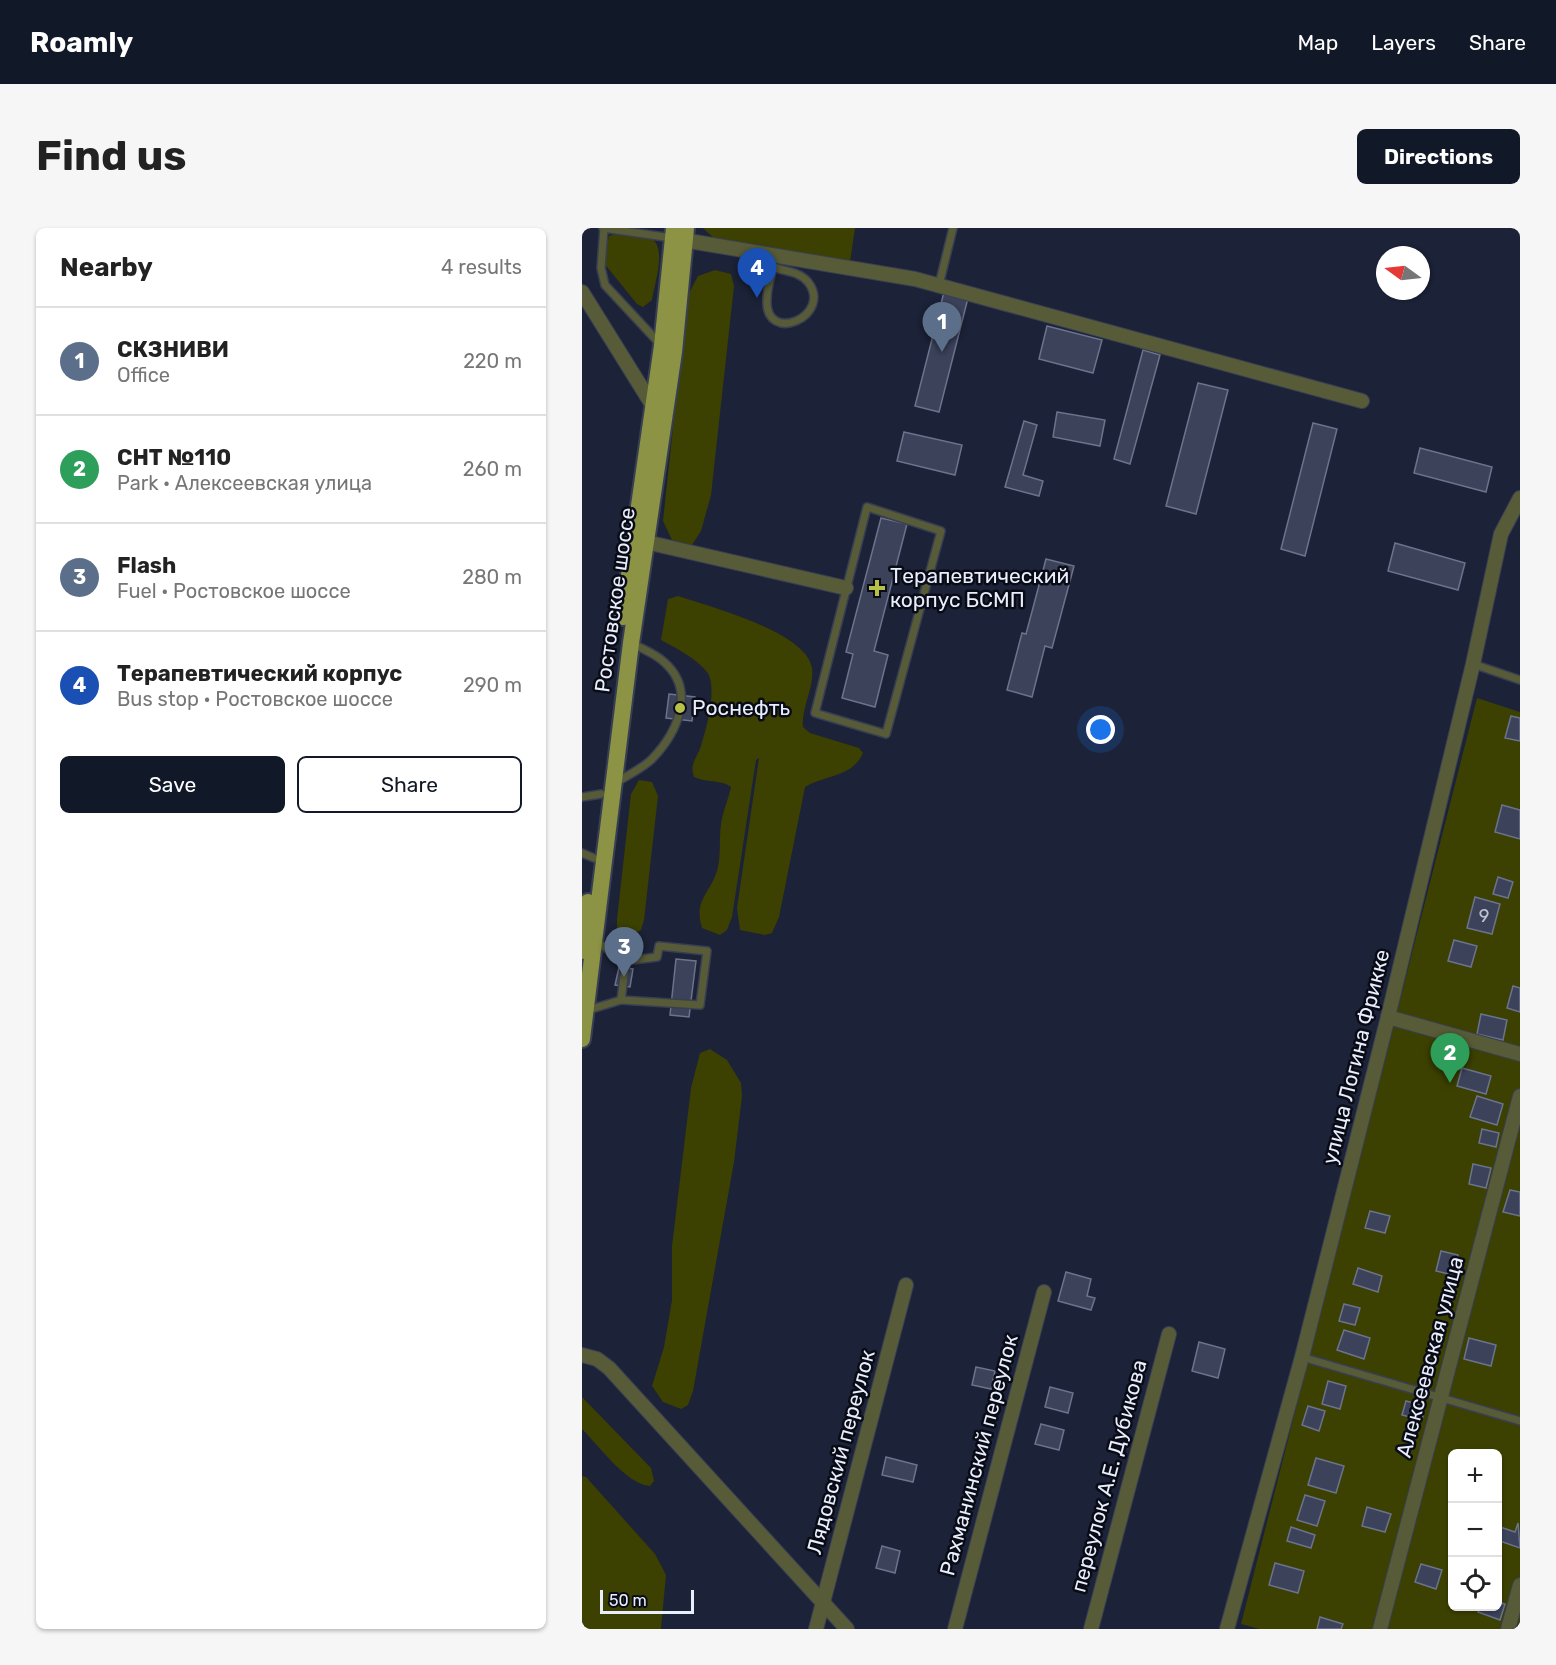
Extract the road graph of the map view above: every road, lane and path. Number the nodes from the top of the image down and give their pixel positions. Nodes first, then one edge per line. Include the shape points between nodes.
1 (604, 228) edge
2 (952, 228) edge
3 (679, 233) edge
4 (753, 253) junction
5 (773, 267) junction
6 (939, 285) junction
7 (582, 292) edge
8 (662, 346) junction
9 (1362, 401) dead end
10 (653, 406) junction
11 (1520, 498) edge
12 (646, 542) junction
13 (846, 588) junction
14 (631, 643) junction
15 (1473, 664) junction
16 (1520, 681) edge
17 (606, 789) junction
18 (582, 797) edge
19 (588, 856) edge
20 (589, 946) edge
21 (626, 961) junction
22 (621, 1000) junction
23 (585, 1011) junction
24 (1388, 1017) junction
25 (582, 1039) edge
26 (1520, 1054) edge
27 (1520, 1096) edge
28 (906, 1285) dead end
29 (1044, 1292) dead end
30 (1169, 1334) dead end
31 (582, 1355) edge
32 (1302, 1357) junction
33 (1441, 1398) junction
34 (1520, 1421) edge
35 (1520, 1585) edge
36 (824, 1602) junction
37 (1230, 1628) edge
38 (816, 1629) edge
39 (847, 1629) edge
40 (955, 1629) edge
41 (1091, 1629) edge
42 (1380, 1629) edge
43 (1508, 1629) edge

1 - 3 lane
1 - 8 lane via 601,268 605,285
2 - 6 lane
3 - 4 street
3 - 8 main road, Ростовское шоссе
3 - 12 main road, Ростовское шоссе via 674,352
4 - 5 lane
4 - 6 street
5 - 5 lane via 766,300 769,313 781,323 803,320 809,311 812,289 803,277
6 - 9 street
7 - 10 street
8 - 10 main road, Ростовское шоссе
10 - 17 main road, Ростовское шоссе
11 - 15 street, улица Логина Фрикке via 1501,534
12 - 13 street
12 - 14 main road, Ростовское шоссе
13 - 13 lane via 815,713 886,734 941,531 867,507
14 - 17 main road, Ростовское шоссе
14 - 17 lane via 663,661 675,674 681,691 678,724 651,760
15 - 16 lane
15 - 24 street, улица Логина Фрикке
17 - 18 lane
17 - 19 main road, Ростовское шоссе
17 - 20 main road, Ростовское шоссе
19 - 20 main road, Ростовское шоссе
20 - 21 lane
20 - 23 main road, Ростовское шоссе
21 - 22 lane
21 - 22 lane via 657,957 659,946 707,951 699,1005
22 - 23 lane
23 - 25 main road, Ростовское шоссе
24 - 26 street
24 - 32 street, улица Логина Фрикке
27 - 33 street, Алексеевская улица
28 - 36 street, Лядовский переулок
29 - 40 street, Рахманинский переулок
30 - 41 street, переулок А.Е. Дубикова
31 - 36 street via 609,1368
32 - 33 lane
32 - 37 street, улица Логина Фрикке
33 - 34 lane
33 - 42 street, Алексеевская улица
35 - 43 street
36 - 38 street, Лядовский переулок
36 - 39 street

